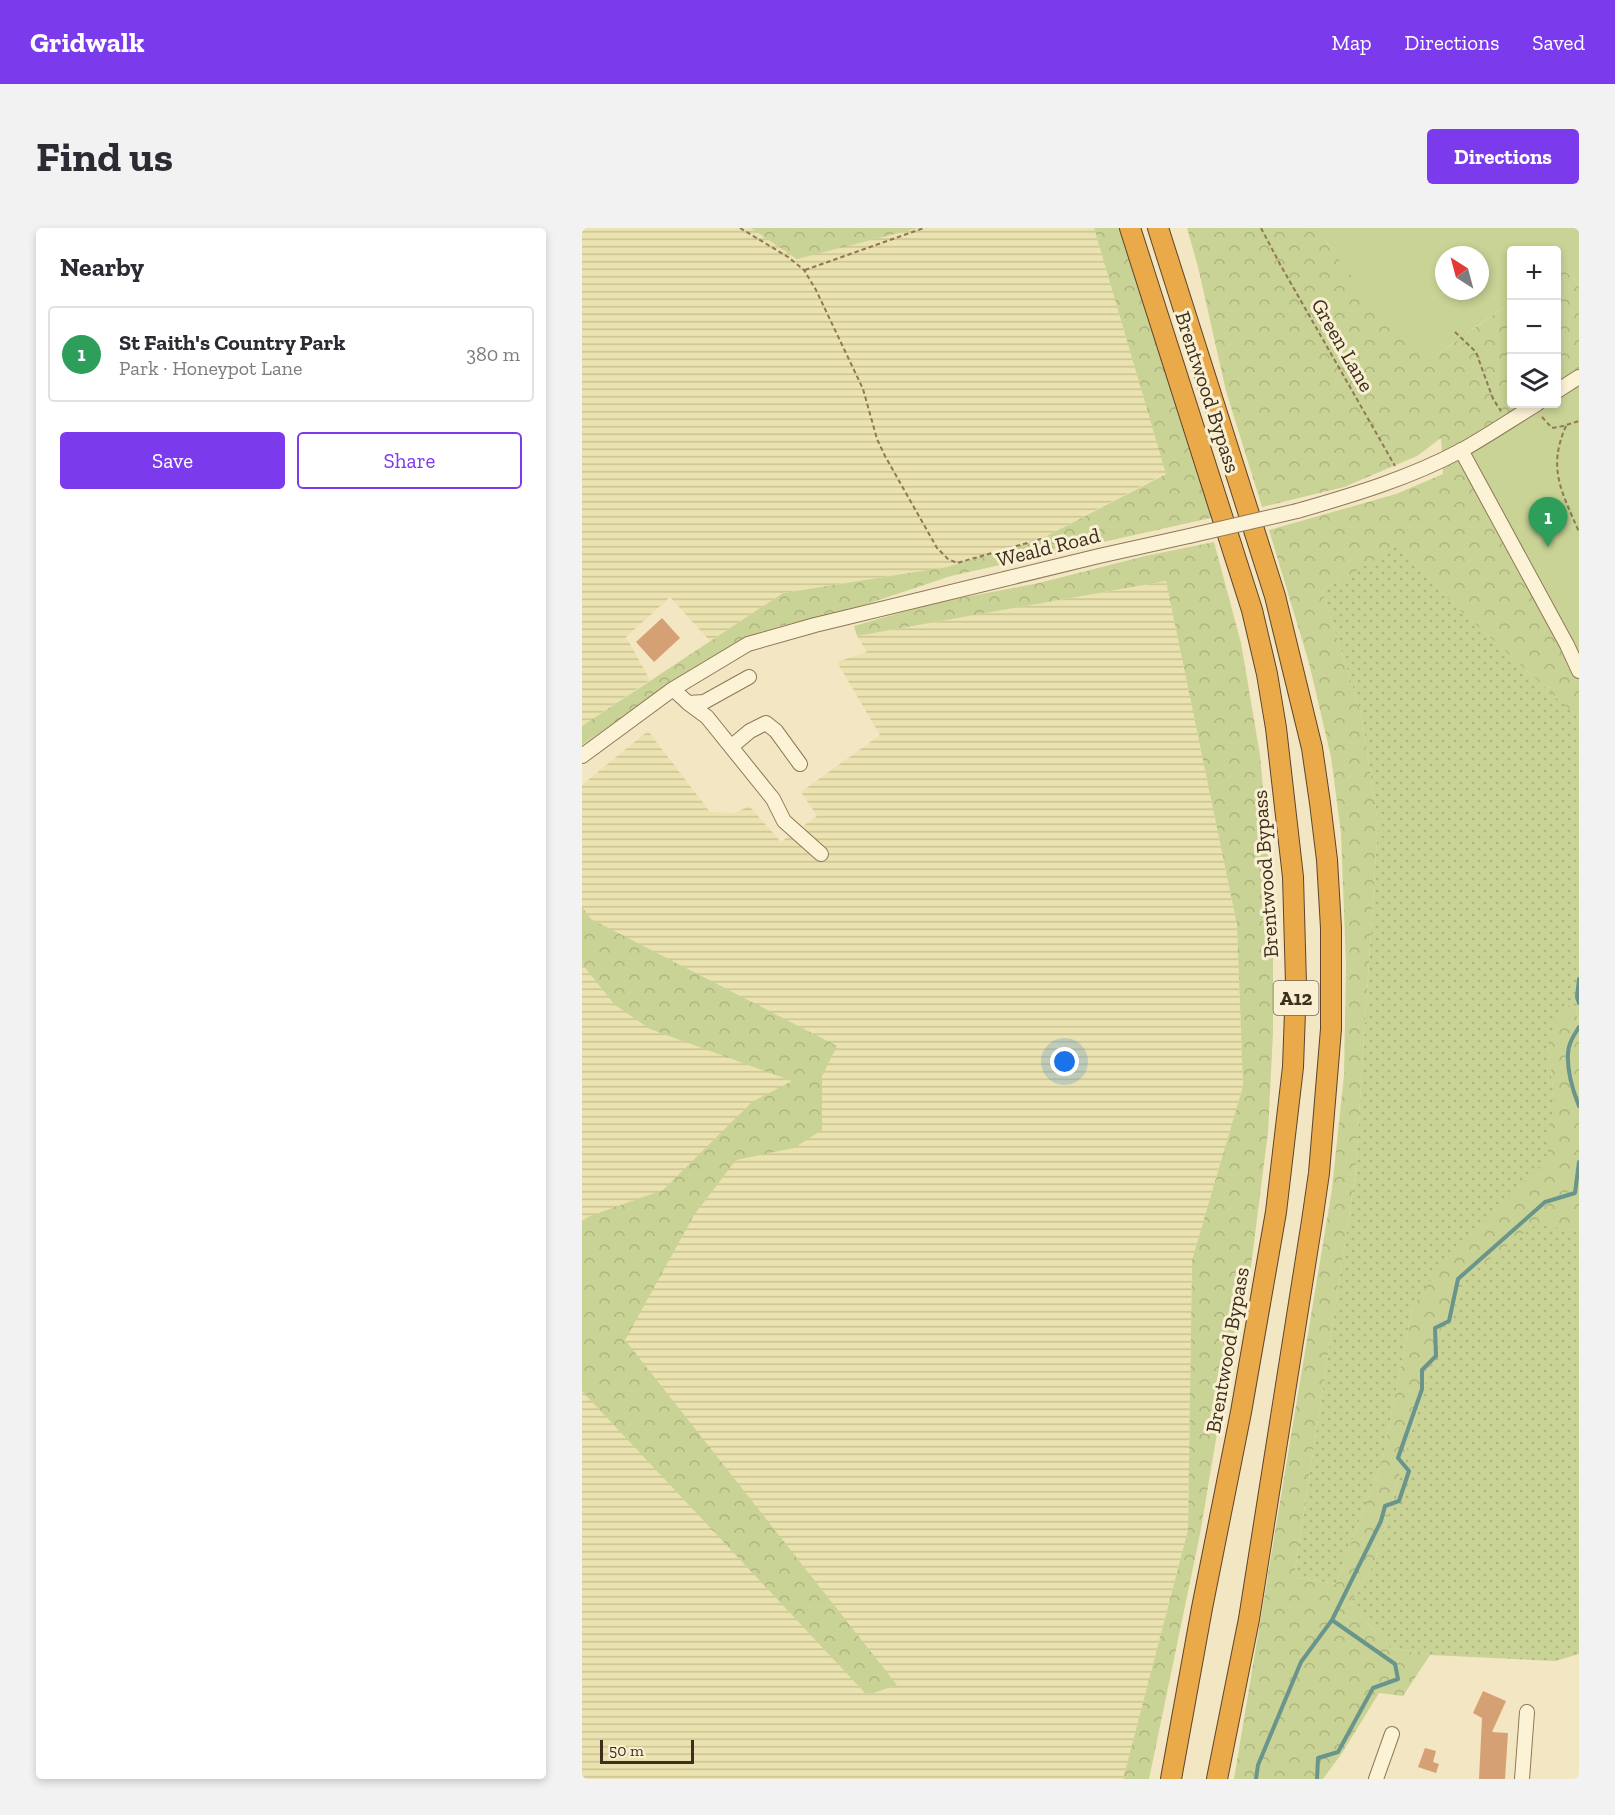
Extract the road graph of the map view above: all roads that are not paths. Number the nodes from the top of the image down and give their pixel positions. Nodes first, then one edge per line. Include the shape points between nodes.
1 (1130, 228) edge
2 (1158, 228) edge
3 (1579, 377) edge
4 (1561, 388) edge
5 (1529, 408) edge
6 (1461, 450) junction
7 (1579, 671) edge
8 (749, 677) dead end
9 (673, 688) junction
10 (688, 703) junction
11 (732, 746) junction
12 (582, 756) edge
13 (801, 764) dead end
14 (821, 855) dead end
15 (1527, 1712) dead end
16 (1392, 1734) dead end
17 (1171, 1779) edge
18 (1217, 1779) edge
19 (1377, 1779) edge
20 (1522, 1779) edge

1 - 17 highway, Brentwood Bypass / A12 via 1252,610 1267,674 1286,807 1295,943 1293,1067 1276,1212
2 - 18 highway, Brentwood Bypass / A12 via 1289,650 1312,748 1327,860 1331,928 1330,1029 1319,1173 1249,1619
3 - 4 street
5 - 6 street, Weald Road
6 - 7 street
6 - 9 street, Weald Road, bridge via 1402,477 1297,511 748,644
8 - 10 street via 704,702
9 - 10 street
9 - 12 street, Weald Road
10 - 11 street via 707,717
11 - 13 street via 766,723
11 - 14 street via 784,821
15 - 20 street
16 - 19 street

